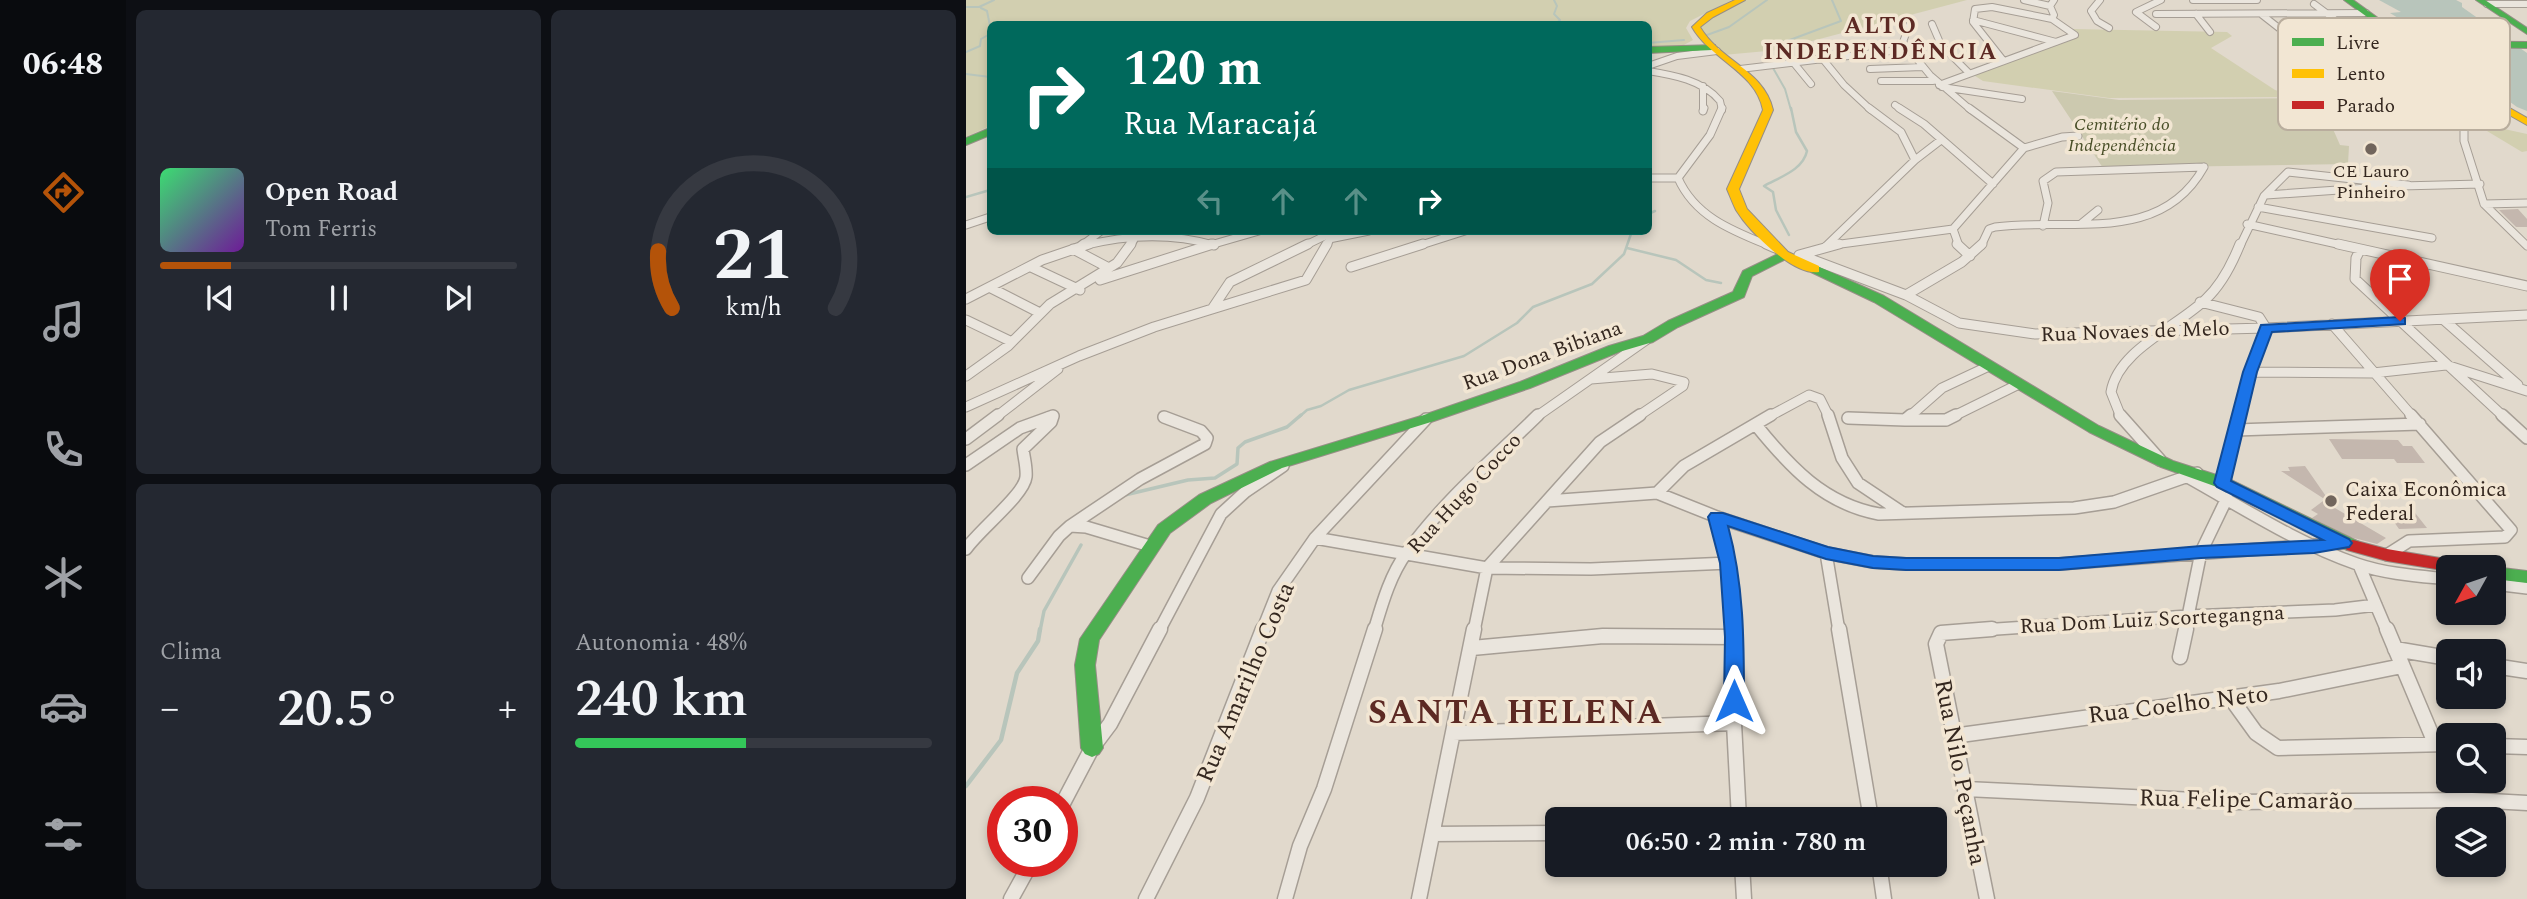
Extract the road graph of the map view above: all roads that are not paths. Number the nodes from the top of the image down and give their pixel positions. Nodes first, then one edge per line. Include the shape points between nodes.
1 (1741, 0) edge
2 (2024, 0) edge
3 (2100, 0) edge
4 (2161, 0) edge
5 (2193, 0) edge
6 (2244, 0) edge
7 (2257, 0) edge
8 (2348, 0) edge
9 (2490, 1) edge
10 (2052, 3) edge
11 (2314, 4) dead end
12 (2511, 4) junction
13 (2527, 4) edge
14 (2366, 13) junction
15 (2156, 14) dead end
16 (2196, 14) junction
17 (2326, 14) junction
18 (2262, 15) junction
19 (2332, 18) edge
20 (2374, 18) edge
21 (2505, 18) edge
22 (2052, 19) junction
23 (1911, 20) dead end
24 (1973, 20) junction
25 (1932, 24) dead end
26 (2510, 24) edge
27 (2156, 27) dead end
28 (2278, 27) edge
29 (2109, 28) dead end
30 (2210, 32) dead end
31 (2525, 41) edge
32 (2056, 42) junction
33 (1813, 47) dead end
34 (1715, 49) junction
35 (1907, 49) junction
36 (1652, 50) edge
37 (1823, 59) junction
38 (2003, 60) junction
39 (1793, 62) junction
40 (1652, 67) edge
41 (1922, 67) junction
42 (1740, 69) junction
43 (1870, 69) dead end
44 (1652, 70) edge
45 (1969, 73) junction
46 (1881, 81) dead end
47 (1811, 84) dead end
48 (1938, 85) junction
49 (1703, 86) junction
50 (2022, 100) dead end
51 (1895, 105) dead end
52 (1703, 111) dead end
53 (2510, 112) edge
54 (2527, 122) edge
55 (2464, 130) edge
56 (987, 132) edge
57 (2078, 136) dead end
58 (1941, 140) junction
59 (966, 142) edge
60 (2024, 148) junction
61 (1915, 160) junction
62 (1652, 178) edge
63 (1678, 178) junction
64 (1993, 184) junction
65 (2480, 184) junction
66 (2408, 185) junction
67 (2266, 195) junction
68 (2527, 203) edge
69 (2484, 204) junction
70 (2258, 207) junction
71 (2098, 210) dead end
72 (987, 218) edge
73 (2082, 223) junction
74 (2246, 224) junction
75 (966, 225) edge
76 (2043, 226) junction
77 (1952, 229) junction
78 (1095, 235) edge
79 (1246, 235) edge
80 (1332, 235) edge
81 (1333, 235) edge
82 (1452, 235) edge
83 (1135, 238) junction
84 (2432, 238) dead end
85 (1213, 245) junction
86 (1826, 246) junction
87 (2527, 246) edge
88 (1076, 248) junction
89 (2360, 250) junction
90 (1787, 254) junction
91 (1970, 256) junction
92 (1031, 267) junction
93 (1351, 267) dead end
94 (1109, 268) junction
95 (2527, 286) edge
96 (1084, 287) junction
97 (991, 288) junction
98 (1906, 295) junction
99 (966, 299) edge
100 (2200, 302) junction
101 (1212, 309) junction
102 (1040, 313) junction
103 (2527, 315) edge
104 (966, 320) edge
105 (2444, 320) junction
106 (2400, 321) junction
107 (2332, 324) junction
108 (2266, 328) junction
109 (2169, 329) junction
110 (1648, 339) junction
111 (1012, 342) junction
112 (1062, 365) junction
113 (2446, 365) junction
114 (1989, 366) junction
115 (2250, 372) junction
116 (2374, 373) junction
117 (967, 374) edge
118 (1591, 379) junction
119 (2019, 384) junction
120 (2525, 390) edge
121 (966, 407) edge
122 (1164, 417) dead end
123 (1848, 418) dead end
124 (1426, 419) junction
125 (1905, 420) junction
126 (2420, 424) junction
127 (1756, 425) junction
128 (2128, 426) junction
129 (2236, 430) junction
130 (2527, 438) edge
131 (966, 439) edge
132 (2122, 442) junction
133 (1292, 460) junction
134 (2164, 462) junction
135 (966, 465) edge
136 (2192, 475) junction
137 (2225, 491) junction
138 (1657, 493) junction
139 (1547, 501) junction
140 (1903, 513) junction
141 (1717, 517) junction
142 (1070, 526) junction
143 (1315, 538) junction
144 (2343, 543) junction
145 (1150, 546) junction
146 (2314, 547) junction
147 (966, 549) edge
148 (2201, 552) junction
149 (1406, 553) junction
150 (1826, 553) junction
151 (2387, 555) junction
152 (1729, 563) junction
153 (2436, 563) edge
154 (2358, 565) junction
155 (1487, 568) junction
156 (1028, 578) dead end
157 (2436, 578) edge
158 (2506, 578) edge
159 (2506, 580) edge
160 (2527, 580) edge
161 (2527, 588) edge
162 (2376, 605) junction
163 (2188, 616) junction
164 (1735, 637) junction
165 (1936, 645) joint
166 (1472, 648) junction
167 (2395, 649) junction
168 (2436, 656) edge
169 (2180, 657) dead end
170 (2402, 666) junction
171 (2506, 668) edge
172 (2527, 671) edge
173 (2230, 697) junction
174 (1734, 723) junction
175 (2436, 732) edge
176 (1453, 733) junction
177 (1953, 736) junction
178 (2436, 744) edge
179 (2506, 746) edge
180 (2527, 747) edge
181 (1092, 748) junction
182 (1072, 786) edge
183 (1966, 789) junction
184 (2527, 803) edge
185 (1738, 807) edge
186 (1869, 807) edge
187 (1545, 833) edge
188 (1433, 834) junction
189 (1023, 877) edge
190 (1743, 877) edge
191 (1881, 877) edge
192 (1011, 899) edge
193 (1146, 899) edge
194 (1285, 899) edge
195 (1419, 899) edge
196 (1744, 899) edge
197 (1884, 899) edge
198 (1987, 899) edge

1 - 34 street via 1696,27
2 - 10 street
3 - 29 street via 2091,11
4 - 27 street via 2136,12
5 - 6 street
6 - 7 street
6 - 18 street
8 - 14 street
9 - 12 street
9 - 12 street
9 - 21 street
10 - 22 street
11 - 17 street
12 - 13 street
14 - 17 street
14 - 20 street
15 - 16 street
16 - 18 street
16 - 30 street
17 - 18 street
17 - 19 street
18 - 28 street
22 - 24 street via 1982,7 1975,9
22 - 32 street via 2075,35
23 - 35 street via 1902,38
24 - 32 street
24 - 38 street
25 - 45 street via 1941,45
26 - 31 street
32 - 38 street
33 - 37 street
34 - 36 street
34 - 40 street via 1678,56
34 - 42 street
35 - 37 street
35 - 41 street
37 - 39 street
37 - 61 street via 1866,107 1898,126
38 - 45 street
39 - 42 street
39 - 47 street
41 - 43 street
41 - 48 street
42 - 90 street via 1763,93 1768,110 1733,189 1742,210
44 - 49 street
45 - 48 street
46 - 48 street
48 - 50 street
48 - 60 street
49 - 52 street
49 - 63 street via 1715,94 1722,109
51 - 58 street
53 - 54 street
55 - 65 street
56 - 59 street
57 - 60 street
58 - 61 street
58 - 64 street
60 - 64 street
61 - 86 street
62 - 63 street
63 - 90 street, Rua Novaes de Melo via 1688,199 1704,213
64 - 77 street
65 - 66 street
65 - 69 street
66 - 67 street
66 - 67 street via 2288,172
67 - 70 street
68 - 69 street
69 - 87 street
70 - 74 street
70 - 84 street
71 - 73 street
72 - 75 street
73 - 76 street
73 - 76 street via 2158,213 2194,186 2204,167 2051,174 2043,181 2048,203
74 - 89 street
74 - 100 street via 2218,286
76 - 91 street via 1989,229
77 - 86 street
77 - 91 street via 1956,243
78 - 88 street
79 - 85 street
80 - 101 street via 1230,282
81 - 101 street via 1306,280
82 - 93 street
83 - 85 street via 1186,237
83 - 88 street
83 - 94 street
85 - 96 street
86 - 90 street
88 - 92 street
88 - 94 street
89 - 95 street
89 - 106 street via 2355,279
90 - 98 street, Rua Novaes de Melo
90 - 110 street, Rua Dona Bibiana via 1747,274 1738,294 1726,302
90 - 114 street via 1879,299
91 - 98 street
92 - 96 street
92 - 97 street
94 - 96 street
96 - 102 street
97 - 99 street
97 - 102 street
98 - 109 street, Rua Novaes de Melo via 1959,323 1987,329 2035,334
100 - 108 street via 2259,317
100 - 109 street
101 - 112 street
102 - 111 street
103 - 105 street, Rua Novaes de Melo
104 - 111 street
105 - 106 street, Rua Novaes de Melo
105 - 120 street
106 - 107 street, Rua Novaes de Melo
106 - 113 street
107 - 108 street, Rua Novaes de Melo
107 - 116 street
108 - 109 street, Rua Novaes de Melo
108 - 115 street
109 - 128 street via 2134,353 2112,384 2113,404
110 - 118 street, Rua Hugo Cocco
110 - 124 street, Rua Dona Bibiana
111 - 117 street
112 - 121 street
112 - 131 street via 1037,389
113 - 116 street
113 - 120 street
113 - 130 street
114 - 119 street
114 - 125 street via 1942,388
115 - 116 street
115 - 129 street
116 - 126 street
118 - 139 street via 1654,375 1684,382 1600,442
118 - 149 street, Rua Hugo Cocco via 1540,413 1461,490
119 - 125 street via 1945,420
119 - 132 street
122 - 142 street via 1201,431 1207,438 1205,444 1140,479
123 - 125 street
124 - 133 street, Rua Dona Bibiana
124 - 143 street, Rua Amarilho Costa
126 - 129 street
126 - 151 street via 2510,533 2505,537 2409,541
127 - 138 street via 1684,466
127 - 140 street via 1790,467 1841,504 1861,513
127 - 140 street via 1801,398 1820,399 1834,426 1842,458 1858,483
128 - 132 street
128 - 134 street
129 - 137 street
132 - 134 street
133 - 145 street, Rua Dona Bibiana via 1205,499 1164,529
133 - 181 street via 1221,514 1110,724
134 - 136 street
135 - 147 street via 1016,432 1053,416 1023,449 1026,477 1021,491
136 - 137 street
136 - 140 street via 2114,502 2074,508
137 - 144 street
137 - 146 street
137 - 148 street
138 - 139 street
138 - 141 street
139 - 155 street
141 - 150 street
141 - 152 street
142 - 145 street
142 - 156 street
143 - 149 street
143 - 193 street, Rua Amarilho Costa via 1278,591 1197,797
144 - 146 street
144 - 151 street
145 - 181 street, Rua Dona Bibiana via 1090,639 1085,666
146 - 148 street
146 - 154 street
148 - 150 street via 2059,564 1906,564
148 - 163 street
149 - 155 street
149 - 194 street, Rua Hugo Cocco via 1387,590
150 - 186 street
151 - 153 street
152 - 155 street
152 - 164 street
154 - 157 street
154 - 162 street
155 - 166 street
158 - 160 street
159 - 161 street
162 - 163 street, Rua Dom Luiz Scortegangna
162 - 167 street
163 - 165 street, Rua Dom Luiz Scortegangna via 1953,631 1937,637
163 - 169 street
164 - 166 street via 1603,636
164 - 174 street
165 - 177 street, Rua Nilo Peçanha
166 - 176 street
167 - 168 street
167 - 170 street
170 - 173 street, Rua Coelho Neto
170 - 175 street
171 - 172 street
173 - 177 street, Rua Coelho Neto
173 - 178 street via 2257,736 2278,748
174 - 176 street
174 - 185 street
176 - 188 street
177 - 183 street, Rua Nilo Peçanha
179 - 180 street
181 - 182 street
183 - 184 street, Rua Felipe Camarão via 2237,802
183 - 198 street, Rua Nilo Peçanha
187 - 188 street
188 - 195 street
189 - 192 street
190 - 196 street
191 - 197 street

